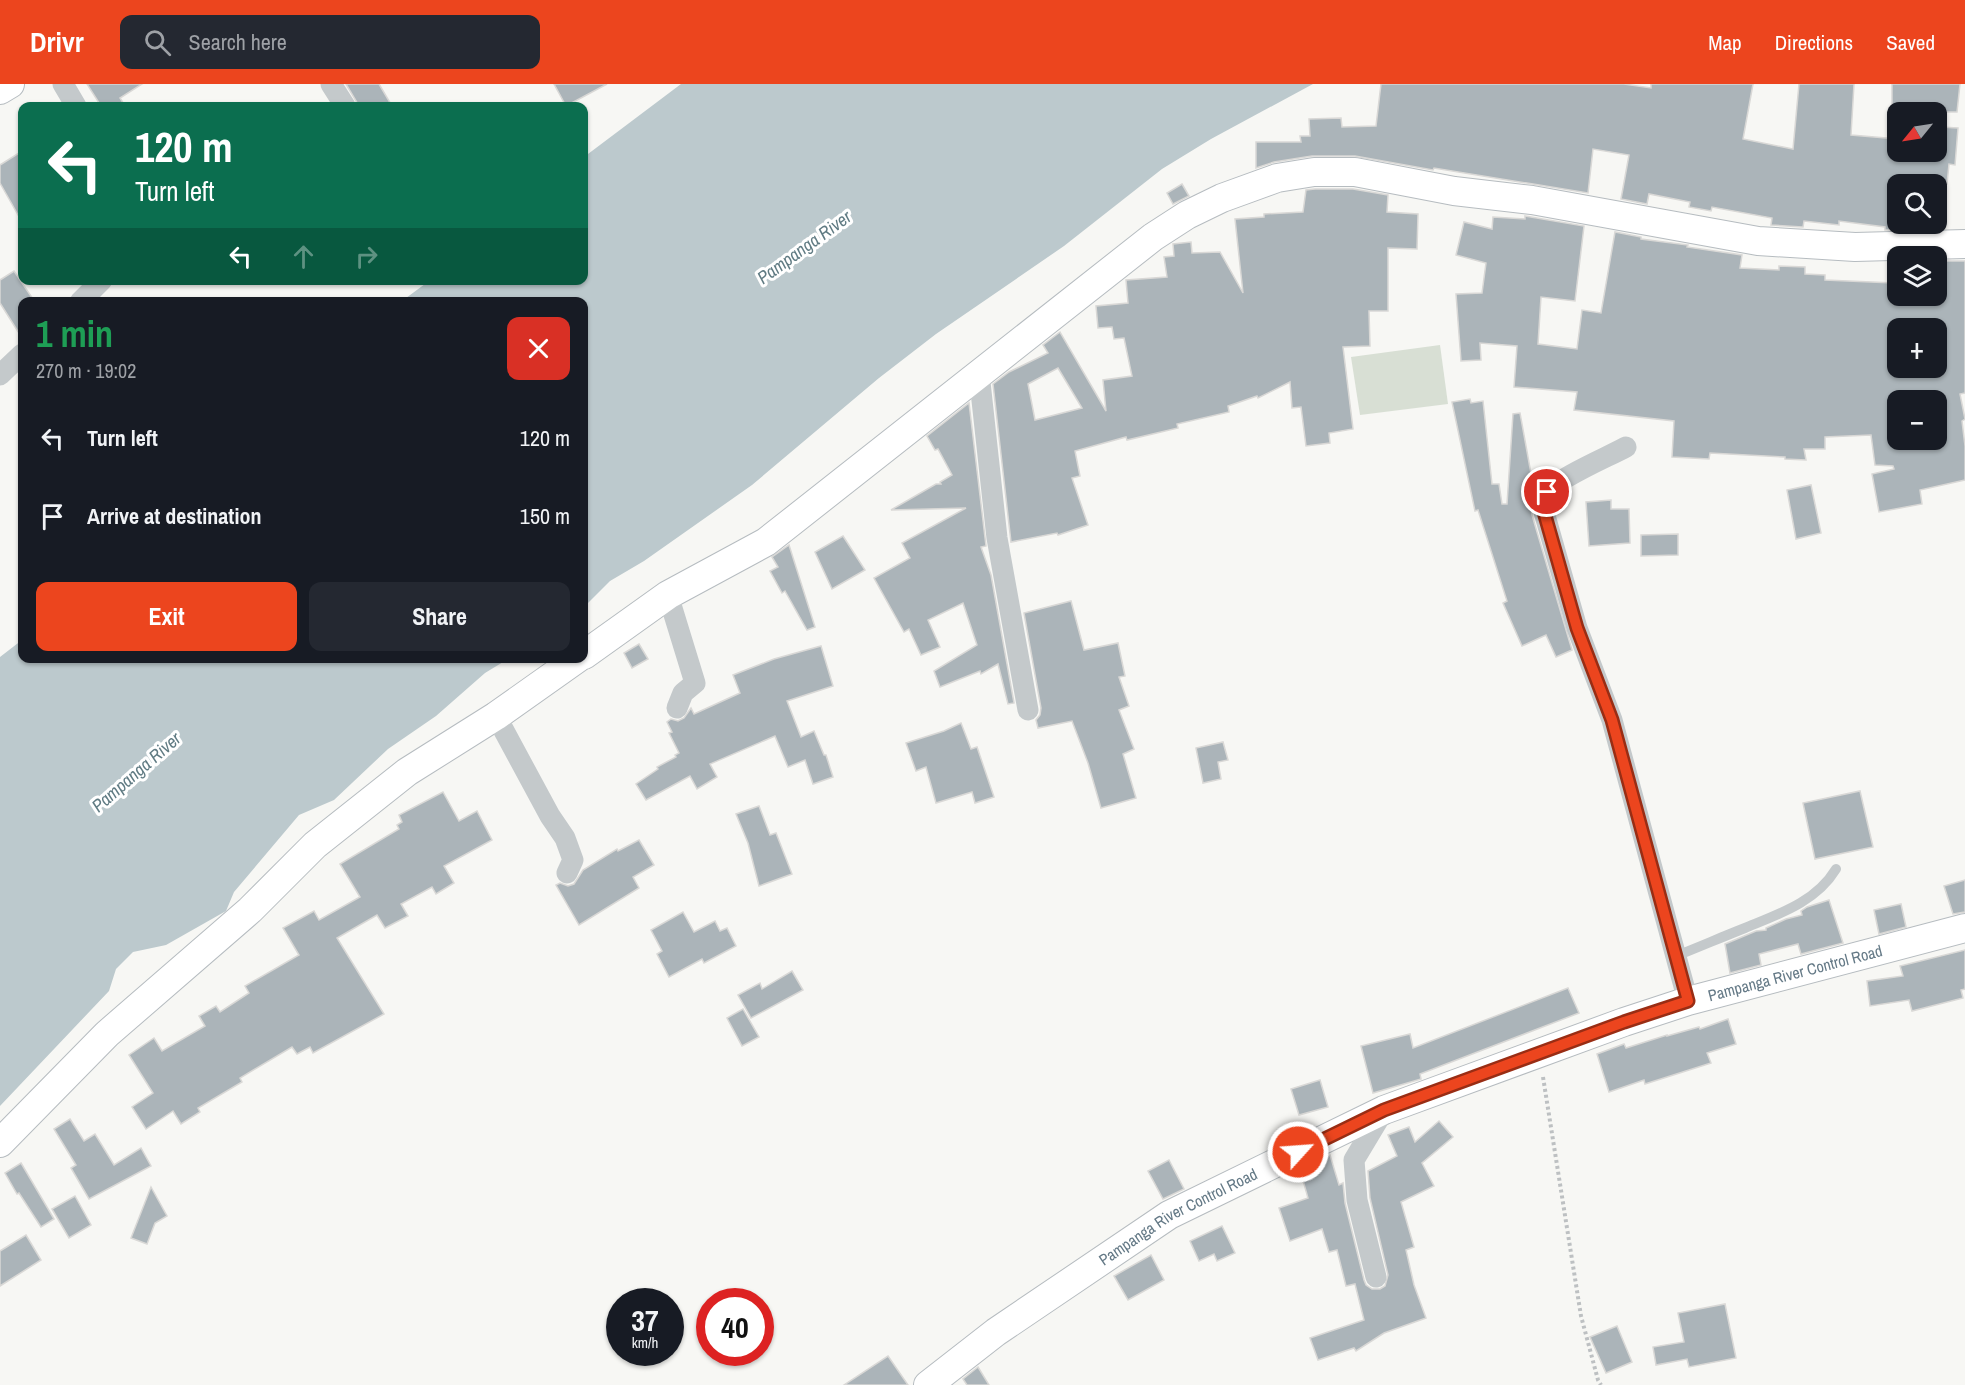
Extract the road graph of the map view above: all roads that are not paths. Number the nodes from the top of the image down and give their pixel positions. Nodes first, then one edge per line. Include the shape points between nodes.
1 (10, 84) edge
2 (63, 84) edge
3 (331, 84) edge
4 (0, 90) edge
5 (74, 102) edge
6 (342, 102) edge
7 (1965, 244) edge
8 (97, 285) edge
9 (85, 297) edge
10 (18, 358) edge
11 (979, 373) junction
12 (0, 375) edge
13 (1626, 447) dead end
14 (668, 596) junction
15 (588, 652) edge
16 (571, 663) edge
17 (677, 708) dead end
18 (1028, 710) dead end
19 (496, 716) junction
20 (1836, 869) dead end
21 (567, 873) dead end
22 (1965, 928) edge
23 (1676, 956) junction
24 (1688, 1001) junction
25 (1384, 1110) junction
26 (0, 1143) edge
27 (1376, 1277) dead end
28 (928, 1385) edge

1 - 4 street
2 - 5 street
3 - 6 street
7 - 11 street via 1855,247 1758,241 1355,172 1314,172 1277,178 1187,215 1152,237
8 - 9 street
10 - 12 street
11 - 14 street via 766,542
11 - 18 street via 997,538
13 - 23 street via 1574,473 1547,492 1544,512 1577,628 1612,720
14 - 15 street
14 - 17 street via 695,683 682,693
16 - 19 street
19 - 21 street via 564,838 573,860
19 - 26 street via 406,772 315,845 250,910 107,1034
20 - 23 lane via 1813,895 1788,910
22 - 24 street, Pampanga River Control Road
23 - 24 street
24 - 25 street, Pampanga River Control Road
25 - 27 street via 1354,1160 1357,1200
25 - 28 street, Pampanga River Control Road via 1169,1215 996,1332

